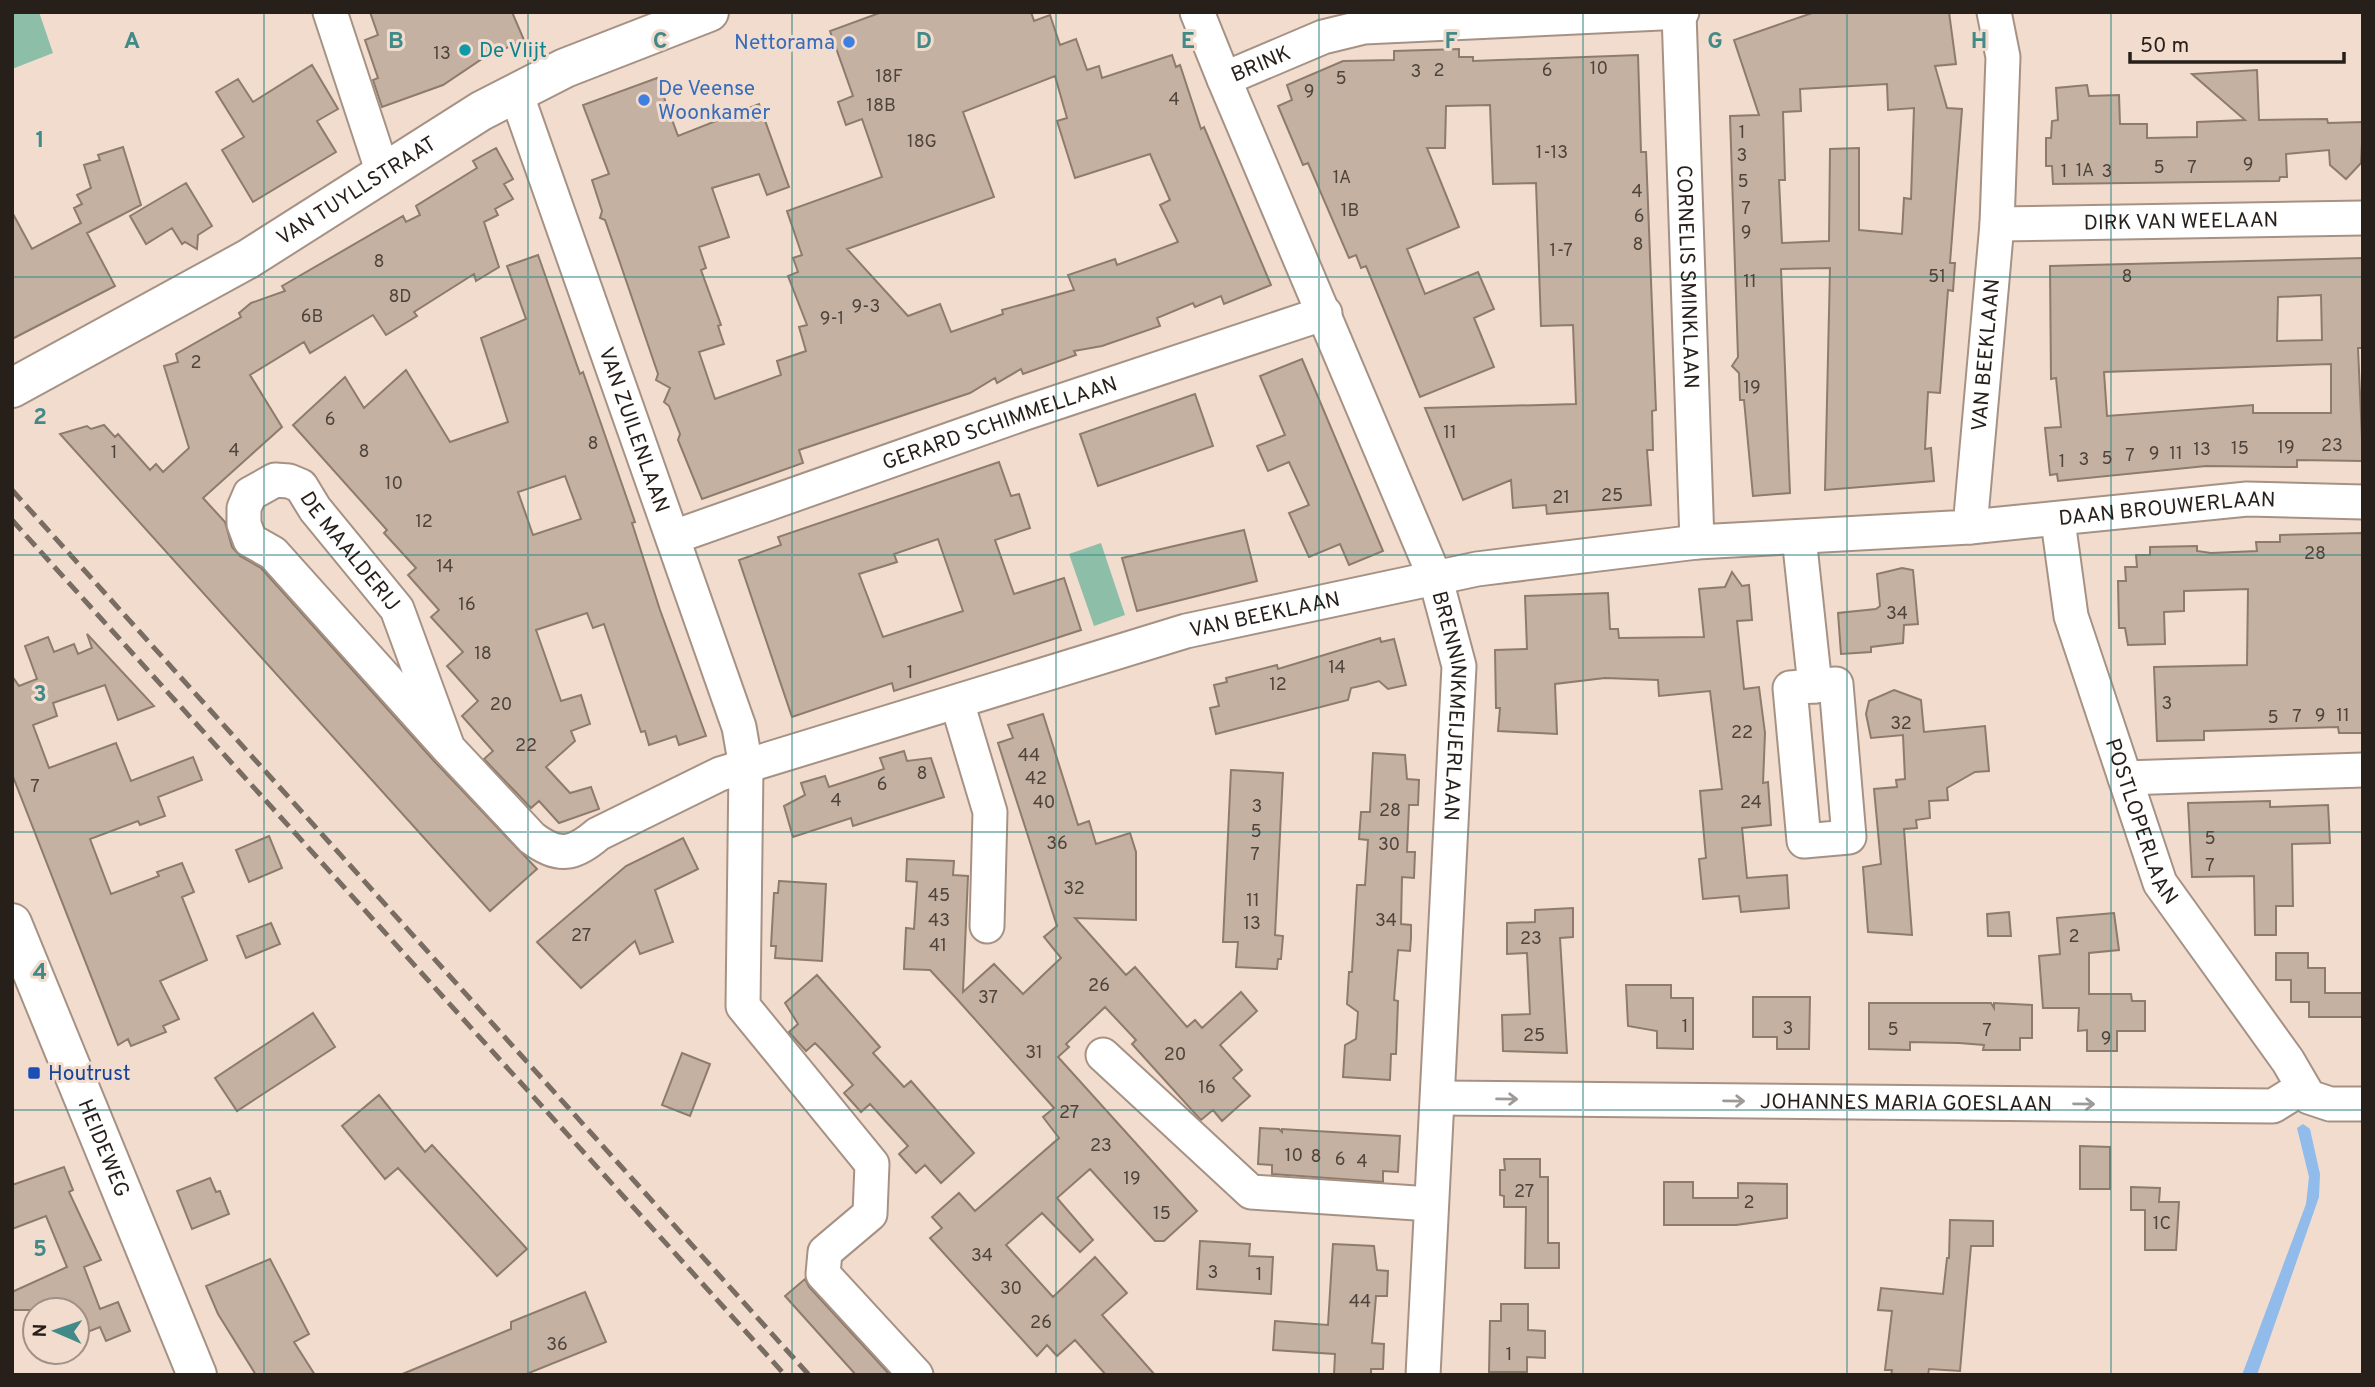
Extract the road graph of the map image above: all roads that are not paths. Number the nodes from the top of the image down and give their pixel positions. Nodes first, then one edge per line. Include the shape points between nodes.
1 (330, 12) edge
2 (709, 12) edge
3 (1197, 12) edge
4 (1994, 12) edge
5 (1680, 13) edge
6 (1224, 79) junction
7 (516, 93) junction
8 (383, 173) junction
9 (2363, 218) edge
10 (1997, 224) junction
11 (1325, 313) junction
12 (12, 387) edge
13 (2363, 502) edge
14 (2057, 521) junction
15 (1970, 527) junction
16 (674, 537) junction
17 (1799, 537) junction
18 (1697, 542) junction
19 (1436, 579) junction
20 (1815, 686) dead end
21 (957, 702) junction
22 (448, 748) junction
23 (746, 767) junction
24 (2363, 770) edge
25 (2125, 778) junction
26 (12, 923) edge
27 (986, 926) dead end
28 (1103, 1055) dead end
29 (2302, 1088) junction
30 (1439, 1098) junction
31 (2363, 1104) edge
32 (1431, 1204) junction
33 (197, 1375) edge
34 (916, 1375) edge
35 (1423, 1375) edge

1 - 8 street
2 - 7 street, VAN TUYLLSTRAAT via 584,60
3 - 6 street, BRINK
4 - 10 street, VAN BEEKLAAN via 2003,57
5 - 6 street, BRINK via 1364,27 1323,37
5 - 18 street, CORNELIS SMINKLAAN
6 - 11 street, BRENNINKMEIJERLAAN
7 - 8 street, VAN TUYLLSTRAAT
7 - 16 street, VAN ZUILENLAAN
8 - 12 street, VAN TUYLLSTRAAT via 248,259
9 - 10 street, DIRK VAN WEELAAN
10 - 15 street, VAN BEEKLAAN
11 - 16 street, GERARD SCHIMMELLAAN
11 - 19 street, BRENNINKMEIJERLAAN
13 - 14 street, DAAN BROUWERLAAN via 2247,499
14 - 15 street, DAAN BROUWERLAAN
14 - 25 street, POSTLOPERLAAN via 2071,616
15 - 17 street, VAN BEEKLAAN
16 - 23 street, VAN ZUILENLAAN via 739,727
17 - 18 street, VAN BEEKLAAN
17 - 20 street
18 - 19 street, VAN BEEKLAAN via 1477,569
19 - 21 street, VAN BEEKLAAN via 1185,631
19 - 30 street, BRENNINKMEIJERLAAN via 1459,666
21 - 23 street, VAN BEEKLAAN
21 - 27 street via 990,812
22 - 22 street, DE MAALDERIJ via 397,609 301,486 275,480 262,485 250,494 244,508 250,540 273,553
22 - 23 street, DE MAALDERIJ via 532,838 563,852 582,848 598,834 720,774
23 - 34 street, VAN ZUILENLAAN via 743,1006 872,1164 870,1214 825,1252 823,1274
24 - 25 street
25 - 29 street, POSTLOPERLAAN via 2160,883 2288,1061
26 - 33 street, HEIDEWEG
28 - 32 street via 1251,1192
30 -> 29 street, JOHANNES MARIA GOESLAAN via 2273,1106
29 - 31 street via 2309,1097 2330,1104
30 - 32 street, BRENNINKMEIJERLAAN
32 - 35 street, BRENNINKMEIJERLAAN

